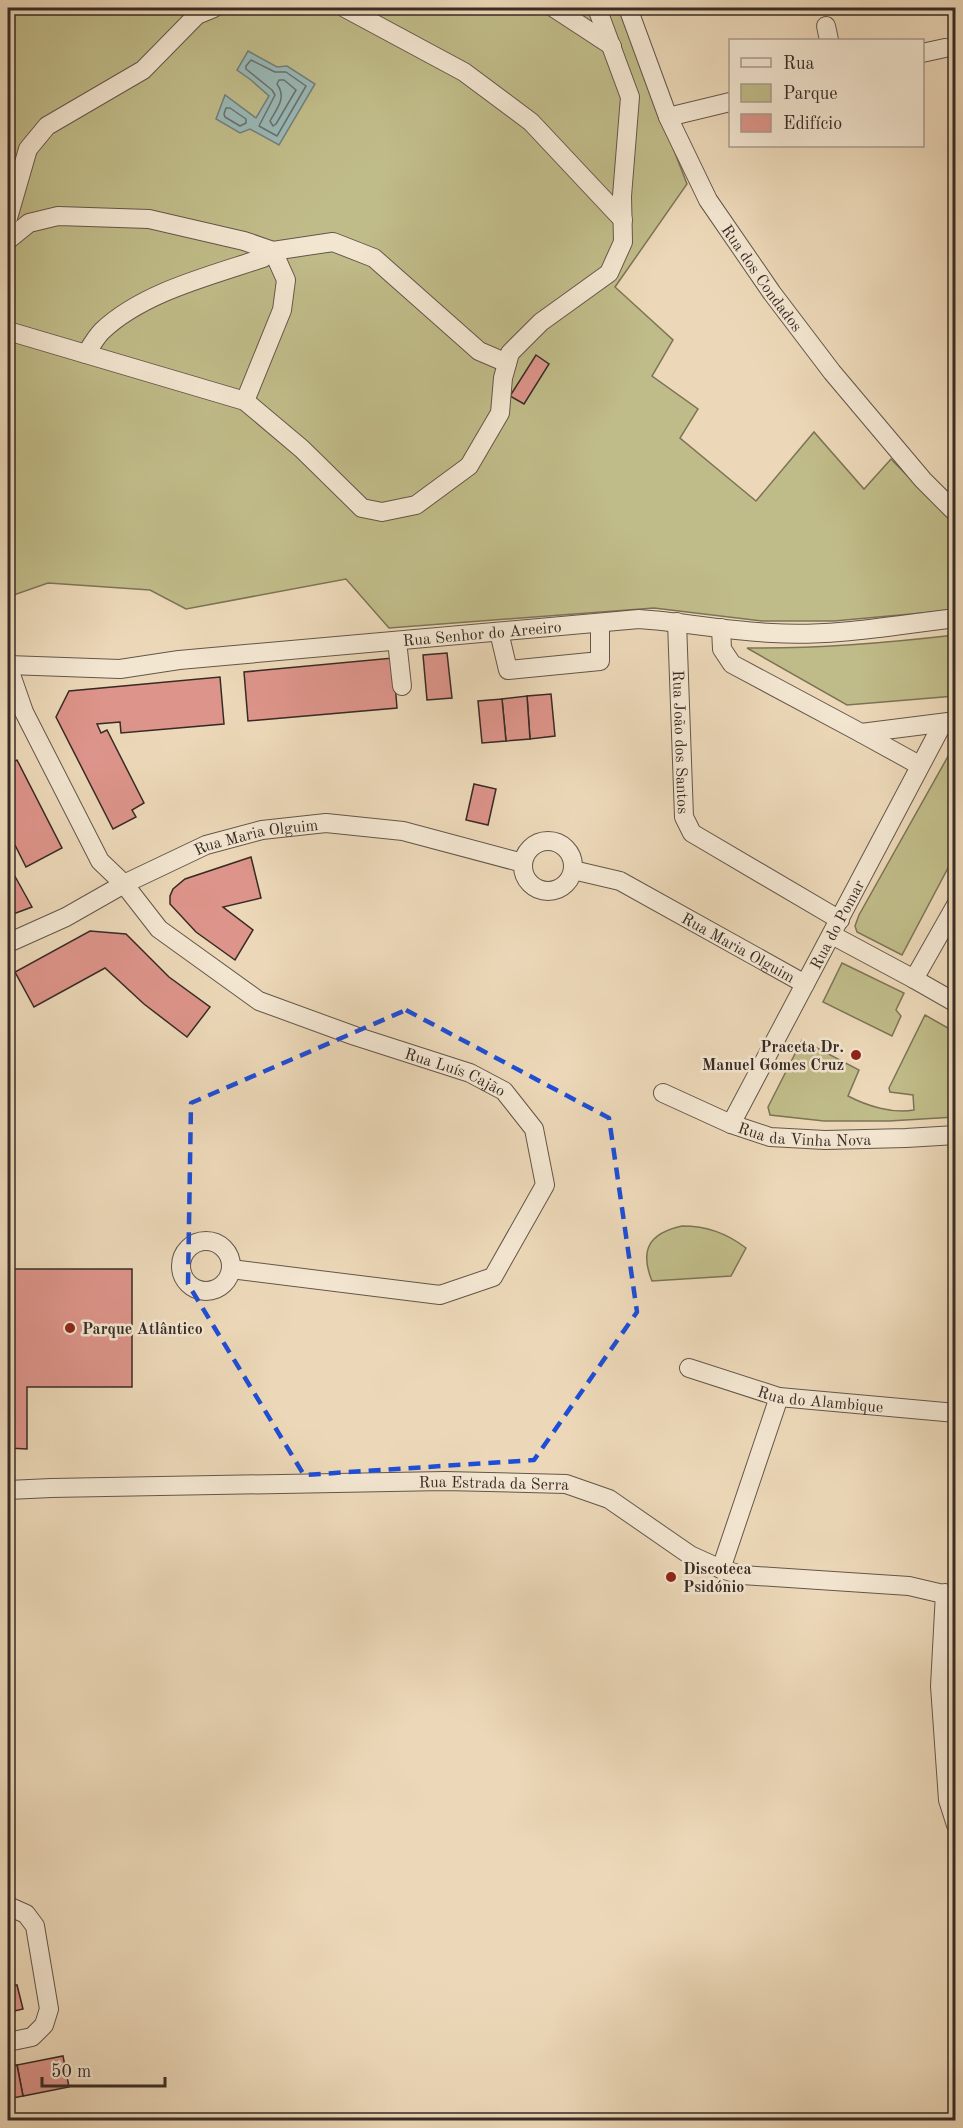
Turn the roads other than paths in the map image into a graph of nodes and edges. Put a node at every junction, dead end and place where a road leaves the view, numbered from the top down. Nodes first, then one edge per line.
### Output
1 (214, 8) edge
2 (345, 8) edge
3 (554, 8) edge
4 (597, 8) edge
5 (628, 8) edge
6 (612, 46) junction
7 (945, 48) dead end
8 (924, 53) edge
9 (729, 102) edge
10 (668, 117) junction
11 (8, 218) edge
12 (622, 220) junction
13 (8, 240) edge
14 (273, 252) junction
15 (8, 331) edge
16 (86, 354) junction
17 (507, 363) junction
18 (245, 401) junction
19 (956, 513) edge
20 (956, 618) edge
21 (677, 622) junction
22 (600, 623) junction
23 (721, 628) junction
24 (499, 632) junction
25 (397, 641) junction
26 (8, 666) edge
27 (402, 686) dead end
28 (949, 722) edge
29 (861, 733) junction
30 (920, 765) junction
31 (523, 863) junction
32 (573, 870) junction
33 (124, 884) junction
34 (956, 905) edge
35 (836, 927) junction
36 (8, 943) edge
37 (914, 980) junction
38 (805, 984) junction
39 (956, 1003) edge
40 (663, 1093) dead end
41 (731, 1124) junction
42 (956, 1135) edge
43 (231, 1269) dead end
44 (689, 1368) dead end
45 (779, 1397) junction
46 (956, 1413) edge
47 (8, 1491) edge
48 (721, 1569) junction
49 (950, 1595) edge
50 (956, 1825) edge
51 (8, 1906) edge
52 (8, 2042) edge

1 - 11 street
2 - 12 street
3 - 6 street
4 - 6 street
5 - 10 street, Rua dos Condados
6 - 12 street
7 - 8 street
9 - 10 street
10 - 19 street, Rua dos Condados
12 - 17 street
13 - 14 street
14 - 16 street
14 - 17 street
14 - 18 street
15 - 16 street
16 - 18 street
17 - 18 street
20 - 23 street, Rua Senhor do Areeiro
21 - 22 street, Rua Senhor do Areeiro
21 - 23 street, Rua Senhor do Areeiro
21 - 35 street, Rua João dos Santos
22 - 24 street, Rua Senhor do Areeiro
22 - 24 street
23 - 29 street
24 - 25 street, Rua Senhor do Areeiro
25 - 26 street, Rua Senhor do Areeiro
25 - 27 street
26 - 33 street, Rua Luís Cajão
28 - 29 street
28 - 30 street, Rua do Pomar
29 - 30 street
30 - 35 street, Rua do Pomar
31 - 32 street
31 - 32 street
31 - 33 street, Rua Maria Olguim
32 - 38 street, Rua Maria Olguim
33 - 36 street, Rua Maria Olguim
33 - 43 street, Rua Luís Cajão
34 - 37 street
35 - 37 street, Rua João dos Santos
35 - 38 street, Rua do Pomar
37 - 39 street, Rua João dos Santos
38 - 41 street, Rua do Pomar
40 - 41 street, Rua da Vinha Nova
41 - 42 street, Rua da Vinha Nova
44 - 45 street, Rua do Alambique
45 - 46 street, Rua do Alambique
45 - 48 street
47 - 48 street, Rua Estrada da Serra
48 - 49 street, Rua Estrada da Serra
49 - 50 street
51 - 52 street

